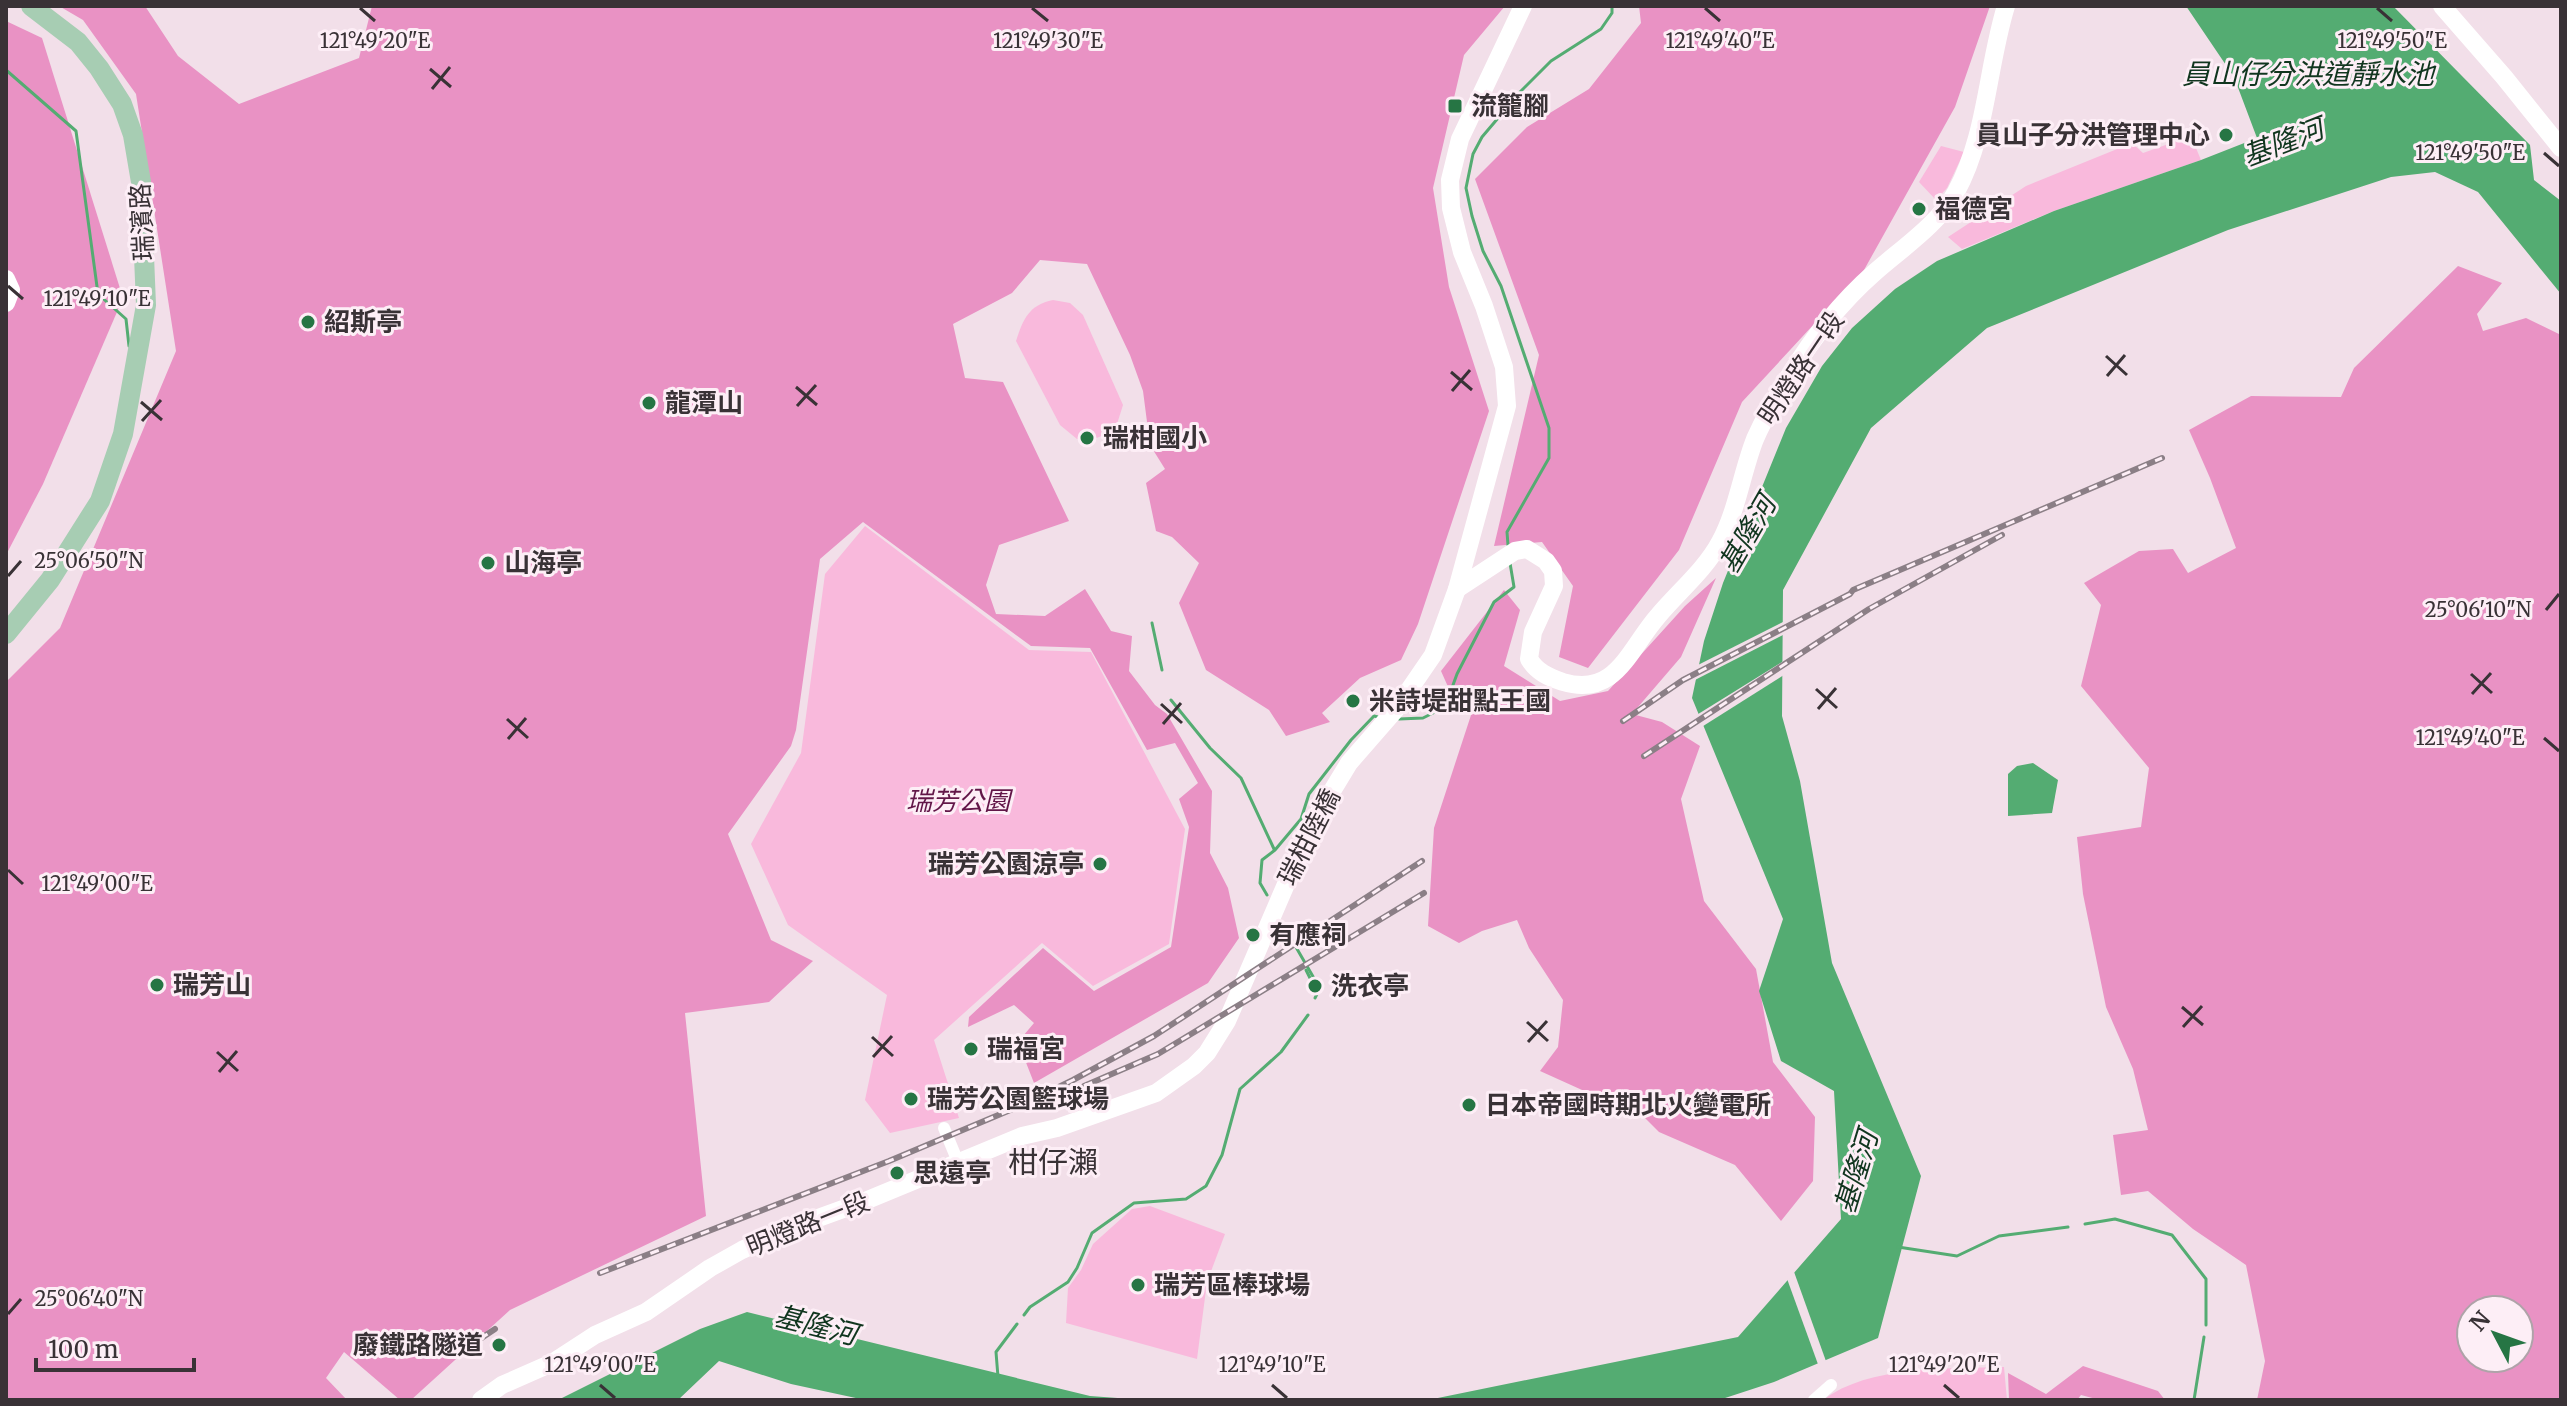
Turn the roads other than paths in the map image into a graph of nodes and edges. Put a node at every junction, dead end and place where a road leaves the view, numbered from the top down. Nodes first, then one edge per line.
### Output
1 (31, 6) edge
2 (1523, 6) edge
3 (2006, 6) edge
4 (2442, 6) edge
5 (2561, 148) edge
6 (6, 279) edge
7 (6, 303) edge
8 (1457, 589) junction
9 (6, 634) edge
10 (1259, 931) dead end
11 (1273, 935) dead end
12 (1156, 1093) joint
13 (944, 1128) dead end
14 (1022, 1136) junction
15 (958, 1162) junction
16 (1831, 1385) dead end
17 (481, 1400) edge
18 (1814, 1400) edge

1 - 9 main road, 瑞濱路
2 - 8 main road
3 - 8 main road, 明燈路一段
4 - 5 main road
6 - 7 main road
8 - 12 main road, 瑞柑陸橋
10 - 11 street
12 - 14 main road, 明燈路一段
13 - 15 street
14 - 14 street
14 - 15 main road, 明燈路一段
15 - 17 main road, 明燈路一段
16 - 18 street

